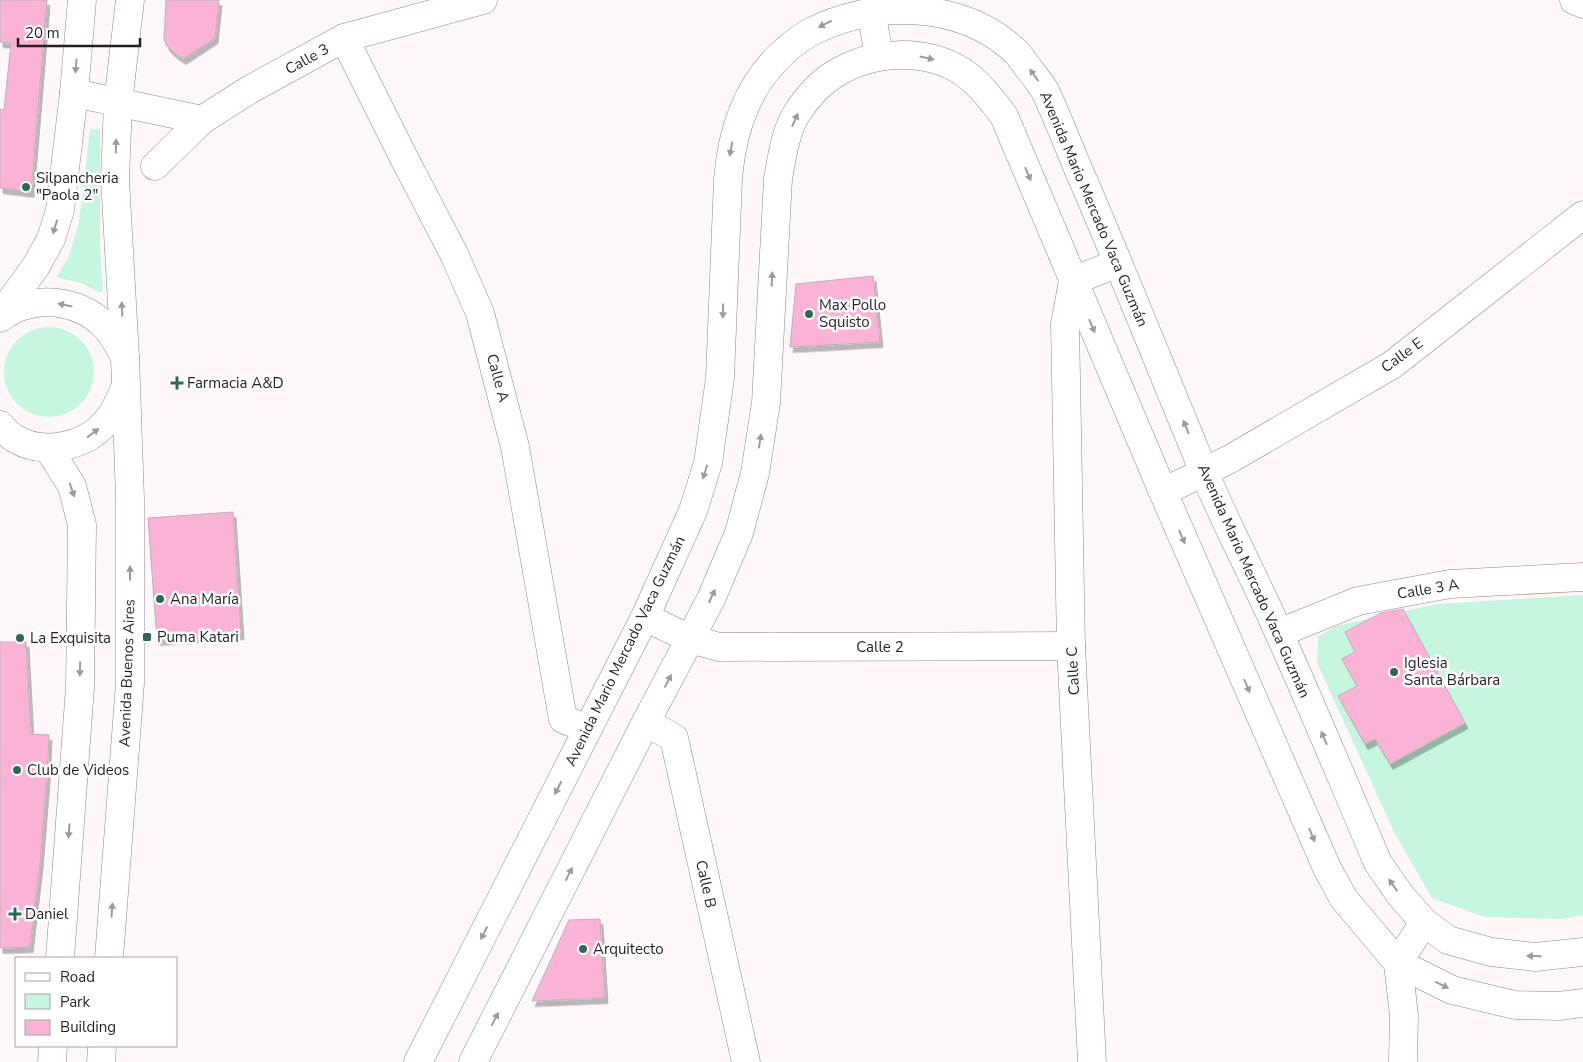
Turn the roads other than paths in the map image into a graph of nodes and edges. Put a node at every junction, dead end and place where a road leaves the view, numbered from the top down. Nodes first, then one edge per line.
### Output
1 (82, 0) edge
2 (130, 0) edge
3 (483, 0) edge
4 (1574, 0) edge
5 (1583, 4) edge
6 (871, 5) edge
7 (344, 38) junction
8 (879, 56) junction
9 (74, 93) junction
10 (118, 103) junction
11 (202, 120) junction
12 (155, 166) dead end
13 (1583, 214) edge
14 (1118, 263) junction
15 (1073, 281) junction
16 (0, 317) edge
17 (125, 357) junction
18 (125, 388) junction
19 (4, 433) edge
20 (48, 448) junction
21 (1204, 472) junction
22 (1163, 492) junction
23 (1583, 577) edge
24 (646, 617) junction
25 (1279, 633) junction
26 (690, 639) junction
27 (1071, 646) junction
28 (646, 722) junction
29 (588, 729) junction
30 (1424, 922) junction
31 (1583, 952) edge
32 (60, 957) edge
33 (108, 957) edge
34 (1398, 963) junction
35 (1583, 1003) edge
36 (53, 1047) edge
37 (102, 1047) edge
38 (52, 1062) edge
39 (101, 1062) edge
40 (418, 1062) edge
41 (473, 1062) edge
42 (746, 1062) edge
43 (1092, 1062) edge
44 (1402, 1062) edge

1 -> 9 main road
2 - 10 main road
3 - 7 main road, Calle 3
4 - 5 main road
6 - 8 main road
14 -> 6 main road, Avenida Mario Mercado Vaca Guzmán
6 -> 24 main road, Avenida Mario Mercado Vaca Guzmán
7 - 11 main road, Calle 3
7 - 29 main road, Calle A
8 -> 15 main road
26 -> 8 main road
9 - 10 main road
9 -> 16 main road
10 - 11 main road
17 -> 10 main road
11 - 12 main road, Calle 3
13 - 21 main road, Calle E
14 - 15 main road
21 -> 14 main road, Avenida Mario Mercado Vaca Guzmán
15 -> 22 main road
15 - 27 main road, Calle C
17 -> 16 main road
17 - 18 main road, Avenida Buenos Aires
20 -> 18 main road
33 -> 18 main road, Avenida Buenos Aires
19 - 20 main road
20 -> 32 main road
21 - 22 main road, Calle E
21 - 25 main road, Avenida Mario Mercado Vaca Guzmán
22 -> 34 main road
23 - 25 main road, Calle 3 A
24 - 26 main road, Calle 2
24 - 29 main road, Avenida Mario Mercado Vaca Guzmán
30 -> 25 main road, Avenida Mario Mercado Vaca Guzmán
26 - 27 main road, Calle 2
28 -> 26 main road
27 - 43 main road, Calle C
41 -> 28 main road
28 - 42 main road, Calle B
29 -> 40 main road, Avenida Mario Mercado Vaca Guzmán
31 -> 30 main road, Avenida Mario Mercado Vaca Guzmán
30 - 34 main road
34 -> 35 main road
34 - 44 main road
36 - 38 main road
37 - 39 main road

